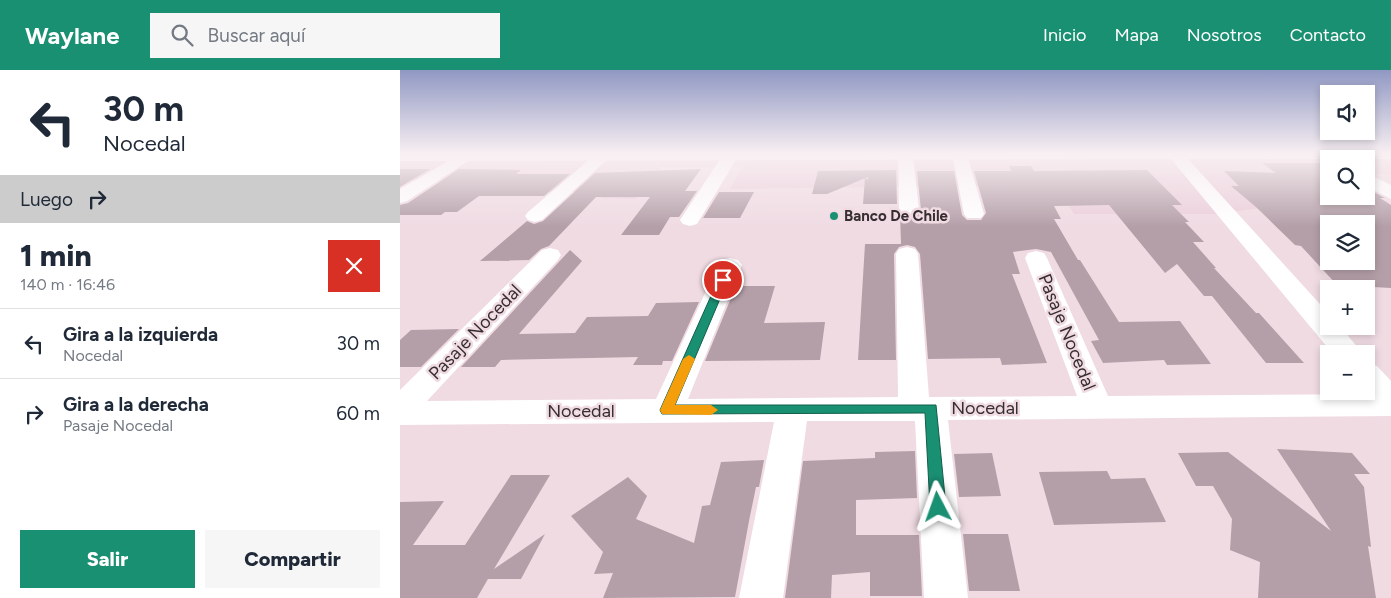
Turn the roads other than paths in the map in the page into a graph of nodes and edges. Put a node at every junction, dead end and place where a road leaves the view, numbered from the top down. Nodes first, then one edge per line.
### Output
1 (432, 178) edge
2 (578, 178) edge
3 (717, 178) edge
4 (907, 178) edge
5 (966, 178) edge
6 (1195, 178) edge
7 (1375, 183) edge
8 (1391, 192) edge
9 (400, 197) edge
10 (909, 210) dead end
11 (974, 214) dead end
12 (535, 216) dead end
13 (690, 220) dead end
14 (907, 254) dead end
15 (550, 255) dead end
16 (1036, 258) dead end
17 (730, 265) dead end
18 (1341, 345) edge
19 (1375, 384) edge
20 (1391, 403) edge
21 (1097, 407) junction
22 (923, 408) junction
23 (793, 409) junction
24 (667, 410) junction
25 (400, 411) edge
26 (761, 598) edge
27 (946, 598) edge

1 - 9 street
2 - 12 street
3 - 13 street
4 - 10 street
5 - 11 street
6 - 18 street
7 - 8 street
14 - 22 street
15 - 25 street, Pasaje Nocedal
16 - 21 street, Pasaje Nocedal
17 - 24 street
19 - 20 street
20 - 21 street, Nocedal
21 - 22 street, Nocedal
22 - 23 street, Nocedal
22 - 27 street
23 - 24 street, Nocedal
23 - 26 street
24 - 25 street, Nocedal

